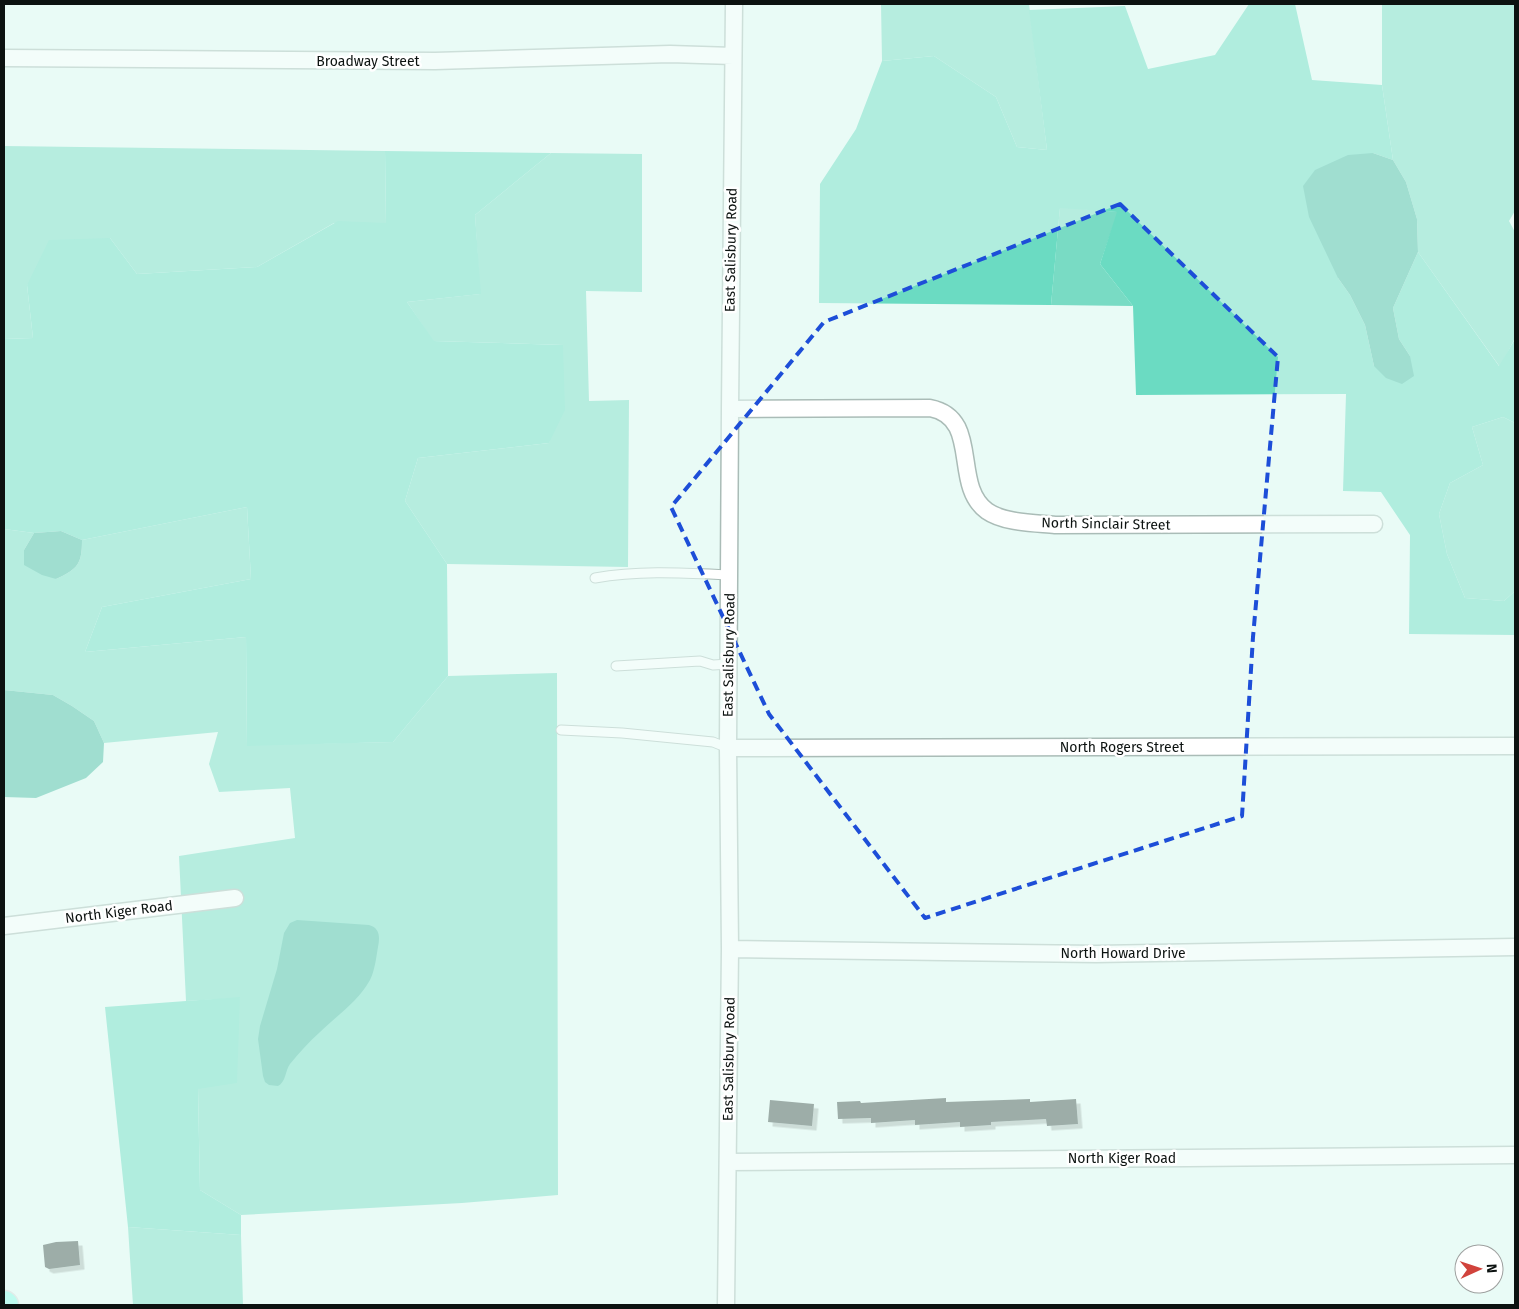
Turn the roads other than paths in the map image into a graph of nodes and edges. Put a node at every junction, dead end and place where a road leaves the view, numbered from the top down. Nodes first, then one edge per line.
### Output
1 (734, 4) edge
2 (733, 56) junction
3 (4, 58) edge
4 (730, 410) junction
5 (1374, 524) dead end
6 (730, 575) junction
7 (595, 578) dead end
8 (729, 664) junction
9 (616, 666) dead end
10 (561, 730) dead end
11 (1515, 746) edge
12 (728, 748) junction
13 (235, 898) dead end
14 (4, 926) edge
15 (1515, 947) edge
16 (730, 949) junction
17 (1515, 1155) edge
18 (728, 1162) junction
19 (726, 1305) edge

1 - 2 street, East Salisbury Road
2 - 3 street, Broadway Street
2 - 4 street, East Salisbury Road
4 - 5 street, North Sinclair Street
4 - 6 street, East Salisbury Road
6 - 7 lane
6 - 8 street, East Salisbury Road
8 - 9 lane
8 - 12 street, East Salisbury Road
10 - 12 lane
11 - 12 street, North Rogers Street
12 - 16 street, East Salisbury Road
13 - 14 street, North Kiger Road
15 - 16 street, North Howard Drive
16 - 18 street, East Salisbury Road
17 - 18 street, North Kiger Road
18 - 19 street, East Salisbury Road

